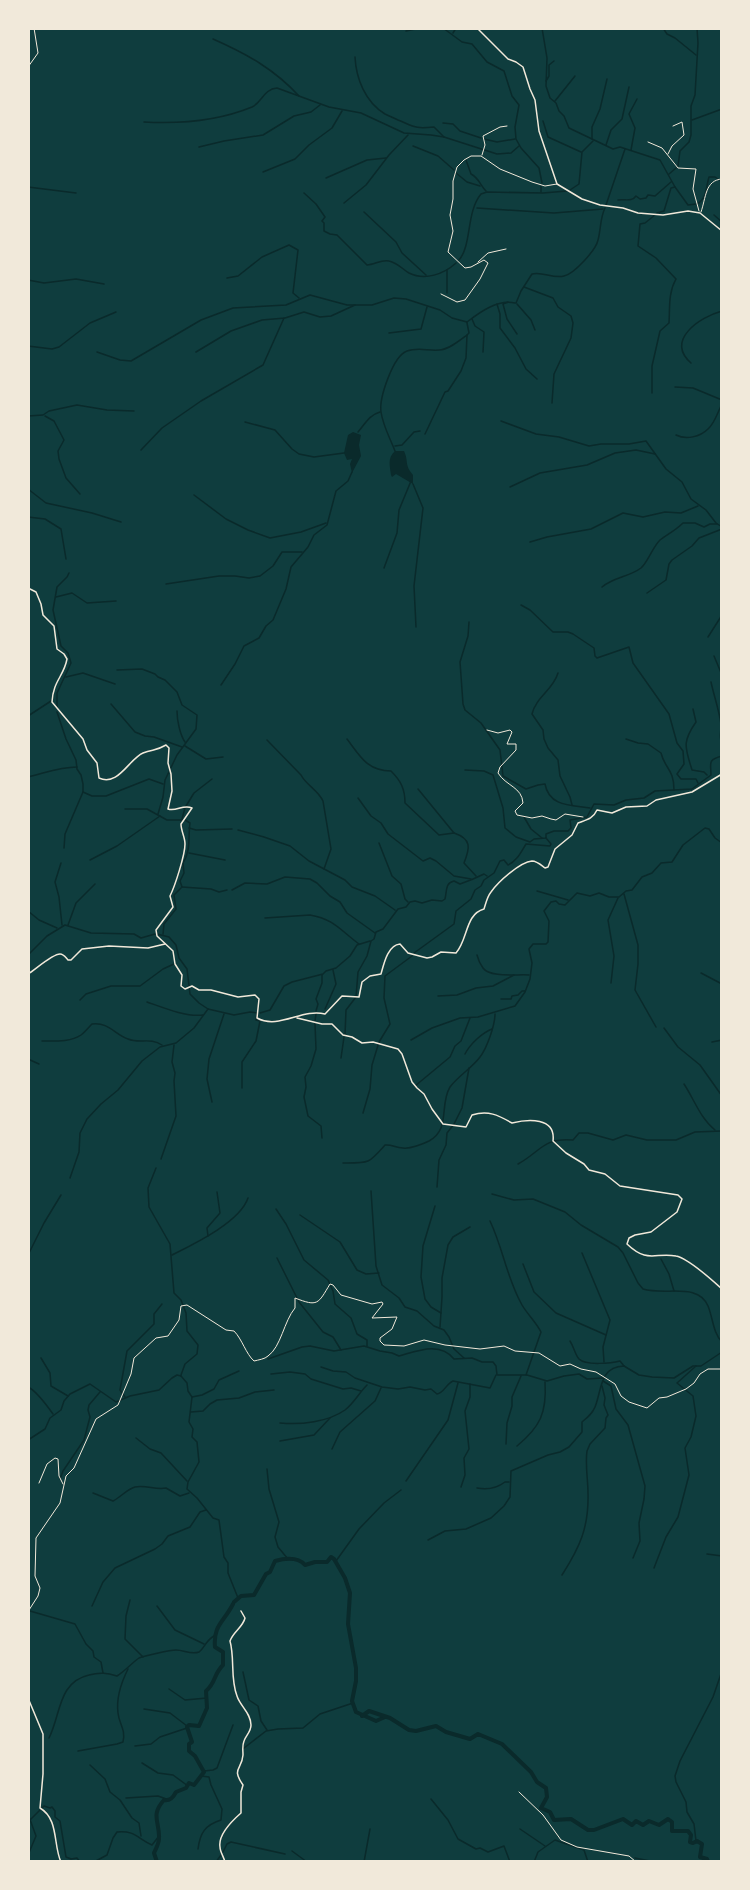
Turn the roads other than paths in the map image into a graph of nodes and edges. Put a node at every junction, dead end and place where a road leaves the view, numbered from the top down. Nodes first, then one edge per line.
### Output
1 (34, 28) edge
2 (477, 28) edge
3 (28, 67) edge
4 (507, 126) dead end
5 (673, 126) dead end
6 (648, 142) dead end
7 (482, 156) junction
8 (668, 156) junction
9 (722, 179) edge
10 (557, 184) junction
11 (700, 213) junction
12 (722, 231) edge
13 (507, 249) dead end
14 (477, 264) junction
15 (441, 294) dead end
16 (28, 588) edge
17 (722, 774) edge
18 (166, 944) junction
19 (28, 974) edge
20 (296, 1017) junction
21 (722, 1289) edge
22 (722, 1369) edge
23 (39, 1483) dead end
24 (64, 1485) junction
25 (241, 1611) dead end
26 (28, 1616) edge
27 (28, 1698) edge
28 (519, 1792) dead end
29 (61, 1862) edge
30 (225, 1862) edge
31 (636, 1862) edge

1 - 3 street
2 - 10 street
4 - 7 street
5 - 8 street
6 - 8 street
7 - 10 street
7 - 14 street
8 - 11 street
9 - 11 street
10 - 11 street
11 - 12 street
13 - 14 street
14 - 15 street
16 - 18 street
17 - 20 street
18 - 19 street
18 - 20 street
20 - 21 street
22 - 24 street
23 - 24 street
24 - 26 street
25 - 30 street
27 - 29 street
28 - 31 street

